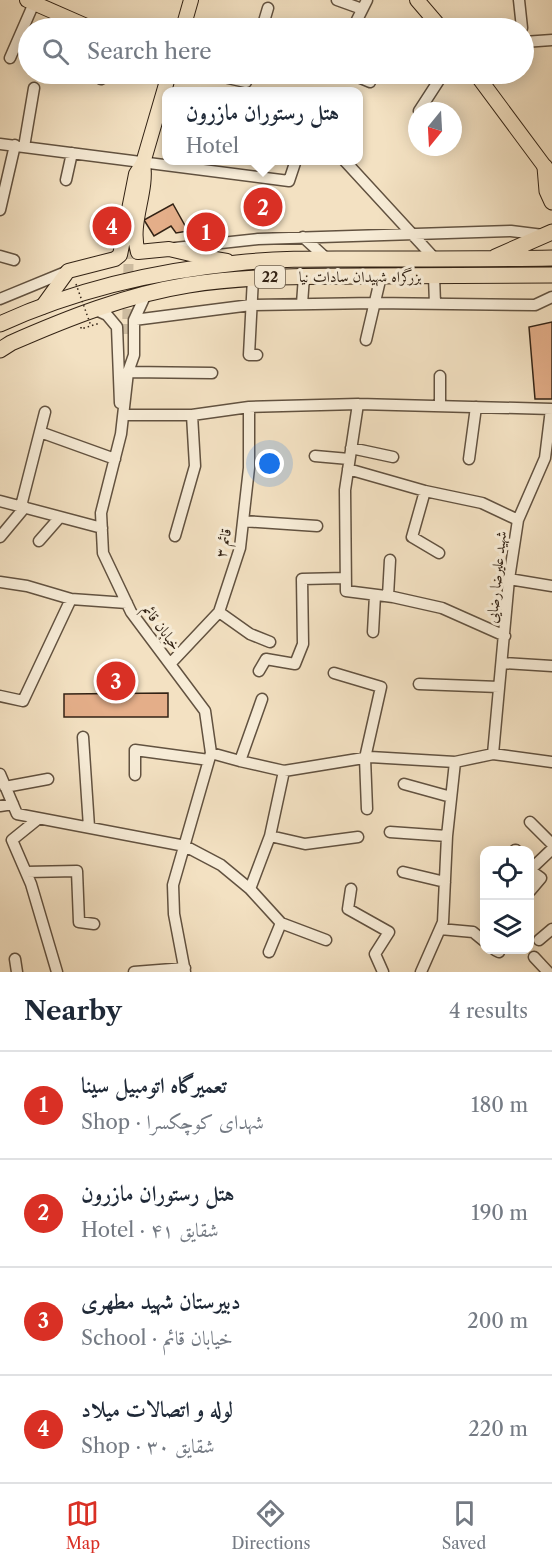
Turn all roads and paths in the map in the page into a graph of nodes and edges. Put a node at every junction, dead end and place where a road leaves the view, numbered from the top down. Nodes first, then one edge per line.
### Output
1 (191, 0) edge
2 (337, 0) edge
3 (417, 0) edge
4 (519, 0) edge
5 (31, 1) edge
6 (365, 5) edge
7 (268, 8) dead end
8 (25, 18) edge
9 (69, 18) edge
10 (186, 18) edge
11 (265, 18) edge
12 (432, 18) edge
13 (521, 18) edge
14 (18, 36) edge
15 (552, 40) edge
16 (534, 41) edge
17 (10, 58) dead end
18 (436, 84) edge
19 (486, 84) edge
20 (34, 88) dead end
21 (424, 102) edge
22 (162, 116) edge
23 (0, 144) edge
24 (20, 146) junction
25 (72, 153) junction
26 (545, 160) edge
27 (143, 163) junction
28 (162, 165) edge
29 (164, 165) edge
30 (294, 165) edge
31 (349, 165) edge
32 (66, 180) dead end
33 (552, 181) edge
34 (552, 202) edge
35 (0, 210) edge
36 (104, 223) dead end
37 (131, 225) junction
38 (548, 233) edge
39 (413, 235) junction
40 (303, 237) junction
41 (169, 249) junction
42 (0, 256) edge
43 (552, 258) edge
44 (327, 259) junction
45 (435, 259) junction
46 (492, 259) junction
47 (14, 260) dead end
48 (239, 262) junction
49 (69, 271) junction
50 (536, 275) junction
51 (552, 275) edge
52 (304, 276) junction
53 (381, 276) junction
54 (434, 276) junction
55 (253, 278) junction
56 (552, 282) edge
57 (76, 284) dead end
58 (146, 294) junction
59 (552, 297) edge
60 (0, 299) edge
61 (374, 303) junction
62 (302, 304) junction
63 (435, 304) junction
64 (251, 305) junction
65 (42, 307) junction
66 (97, 316) junction
67 (134, 320) junction
68 (0, 324) edge
69 (91, 326) junction
70 (81, 329) dead end
71 (127, 334) tunnel mouth
72 (366, 340) dead end
73 (0, 350) edge
74 (257, 355) dead end
75 (128, 372) junction
76 (212, 373) dead end
77 (440, 376) dead end
78 (358, 404) junction
79 (440, 406) junction
80 (249, 407) junction
81 (476, 407) junction
82 (552, 409) edge
83 (45, 412) dead end
84 (124, 415) junction
85 (192, 415) junction
86 (40, 432) junction
87 (315, 456) dead end
88 (393, 457) dead end
89 (115, 459) junction
90 (349, 459) junction
91 (469, 459) dead end
92 (425, 491) junction
93 (0, 501) edge
94 (23, 507) junction
95 (60, 517) junction
96 (518, 519) junction
97 (243, 521) junction
98 (317, 526) dead end
99 (102, 528) junction
100 (174, 536) dead end
101 (0, 537) edge
102 (39, 541) dead end
103 (438, 553) dead end
104 (390, 560) dead end
105 (345, 578) junction
106 (510, 579) junction
107 (0, 582) edge
108 (552, 586) edge
109 (375, 595) junction
110 (388, 596) junction
111 (71, 599) junction
112 (127, 603) junction
113 (219, 612) junction
114 (373, 632) dead end
115 (505, 636) junction
116 (270, 642) dead end
117 (502, 663) junction
118 (170, 664) junction
119 (552, 666) edge
120 (259, 671) dead end
121 (334, 673) dead end
122 (419, 684) dead end
123 (499, 687) junction
124 (0, 696) edge
125 (262, 699) dead end
126 (83, 737) dead end
127 (493, 754) junction
128 (210, 757) junction
129 (365, 758) junction
130 (240, 761) junction
131 (455, 762) junction
132 (552, 762) edge
133 (284, 771) junction
134 (0, 774) edge
135 (135, 775) dead end
136 (48, 779) dead end
137 (404, 784) dead end
138 (5, 787) junction
139 (451, 797) junction
140 (13, 804) junction
141 (0, 806) edge
142 (367, 809) dead end
143 (38, 819) junction
144 (530, 822) dead end
145 (89, 827) junction
146 (390, 832) dead end
147 (270, 836) junction
148 (447, 836) junction
149 (358, 837) dead end
150 (552, 844) edge
151 (185, 846) junction
152 (552, 849) edge
153 (534, 866) edge
154 (26, 872) junction
155 (403, 872) dead end
156 (534, 873) edge
157 (445, 882) junction
158 (534, 886) edge
159 (250, 889) junction
160 (351, 889) dead end
161 (281, 922) junction
162 (94, 924) dead end
163 (440, 929) junction
164 (552, 929) edge
165 (480, 938) edge
166 (326, 940) dead end
167 (539, 940) dead end
168 (269, 952) dead end
169 (534, 957) dead end
170 (15, 959) dead end
171 (185, 970) edge
172 (16, 972) edge
173 (57, 972) edge
174 (134, 972) edge
175 (383, 972) edge
176 (421, 972) edge
177 (549, 972) edge

1 - 10 main road
2 - 6 street
3 - 12 main road
4 - 13 street
5 - 8 street
5 - 9 main road
7 - 11 street
14 - 17 street
15 - 16 street
18 - 21 street
19 - 26 main road
20 - 24 street
22 - 27 main road
23 - 24 street
24 - 25 street
24 - 35 street
25 - 27 street
25 - 32 street
26 - 33 main road
26 - 34 highway
27 - 28 street
27 - 37 main road
29 - 30 street
31 - 39 street
36 - 37 street
37 - 41 main road
37 - 49 main road
38 - 39 street
38 - 46 highway
39 - 40 street
39 - 45 street
40 - 41 street
40 - 44 street
41 - 48 main road
42 - 47 street
43 - 46 highway, بزرگراه شهیدان سادات نیا / 22
44 - 45 highway, بزرگراه شهیدان سادات نیا / 22
44 - 48 highway, بزرگراه شهیدان سادات نیا / 22
45 - 46 highway, بزرگراه شهیدان سادات نیا / 22
48 - 65 highway, بزرگراه شهیدان سادات نیا / 22
49 - 60 street
49 - 65 main road
50 - 51 highway, بزرگراه شهیدان سادات نیا / 22
50 - 54 highway, بزرگراه شهیدان سادات نیا / 22
50 - 56 highway
52 - 53 highway, بزرگراه شهیدان سادات نیا / 22
52 - 55 highway, بزرگراه شهیدان سادات نیا / 22
52 - 62 street
53 - 54 highway, بزرگراه شهیدان سادات نیا / 22
53 - 61 street
54 - 63 street
55 - 58 highway, بزرگراه شهیدان سادات نیا / 22
55 - 64 street
57 - 69 path, bridge
58 - 66 highway, بزرگراه شهیدان سادات نیا / 22
58 - 67 street, خیابان قائم
59 - 63 street
61 - 62 street
61 - 63 street
61 - 72 street
62 - 64 street
64 - 67 street
64 - 74 street
65 - 68 highway, بزرگراه شهیدان سادات نیا / 22
66 - 69 path
66 - 73 highway, بزرگراه شهیدان سادات نیا / 22
66 - 84 street
67 - 75 street, خیابان قائم
69 - 70 path
71 - 75 street
75 - 76 street
75 - 84 street, خیابان قائم
77 - 79 street
78 - 79 street
78 - 80 street
78 - 90 street
79 - 81 street
80 - 85 street
80 - 97 street, قائم ۳
81 - 82 street
81 - 91 street
82 - 96 street, شهید علیرضا رضایی
83 - 86 street
84 - 85 street
84 - 89 street, خیابان قائم
85 - 100 street
86 - 89 street
86 - 94 street
87 - 90 street
88 - 90 street
89 - 99 street, خیابان قائم
90 - 92 street
90 - 105 street
92 - 96 street
92 - 103 street
93 - 94 street
94 - 95 street
94 - 101 street
95 - 99 street
95 - 102 street
96 - 106 street, شهید علیرضا رضایی
97 - 98 street
97 - 113 street, قائم ۳
99 - 112 street, خیابان قائم
104 - 110 street
105 - 109 street
105 - 120 street
106 - 108 street
106 - 115 street, شهید علیرضا رضایی
107 - 111 street
109 - 110 street
109 - 114 street
110 - 115 street
111 - 112 street
111 - 124 street
112 - 118 street, خیابان قائم
113 - 116 street
113 - 118 street, قائم ۳
115 - 117 street, شهید علیرضا رضایی
117 - 119 street
117 - 123 street, شهید علیرضا رضایی
118 - 128 street, خیابان قائم
121 - 129 street
122 - 123 street
123 - 127 street, شهید علیرضا رضایی
125 - 130 street
126 - 145 street
127 - 131 street
127 - 132 street
128 - 130 street
128 - 135 street
128 - 151 street, خیابان قائم
129 - 131 street
129 - 133 street
129 - 142 street
130 - 133 street
131 - 139 street
133 - 147 street
134 - 138 street
136 - 138 street
137 - 139 street
138 - 140 street
139 - 148 street
140 - 141 street
140 - 143 street
143 - 145 street
143 - 154 street
144 - 150 street
145 - 151 street
146 - 148 street
147 - 149 street
147 - 159 street
148 - 157 street
151 - 159 street
151 - 171 street, خیابان قائم
152 - 153 street
154 - 162 street
154 - 173 street
155 - 157 street
156 - 158 street
157 - 163 street
159 - 161 street
160 - 175 street
161 - 166 street
161 - 168 street
163 - 165 street
163 - 176 street
164 - 167 street
169 - 177 street
170 - 172 street
171 - 174 street

